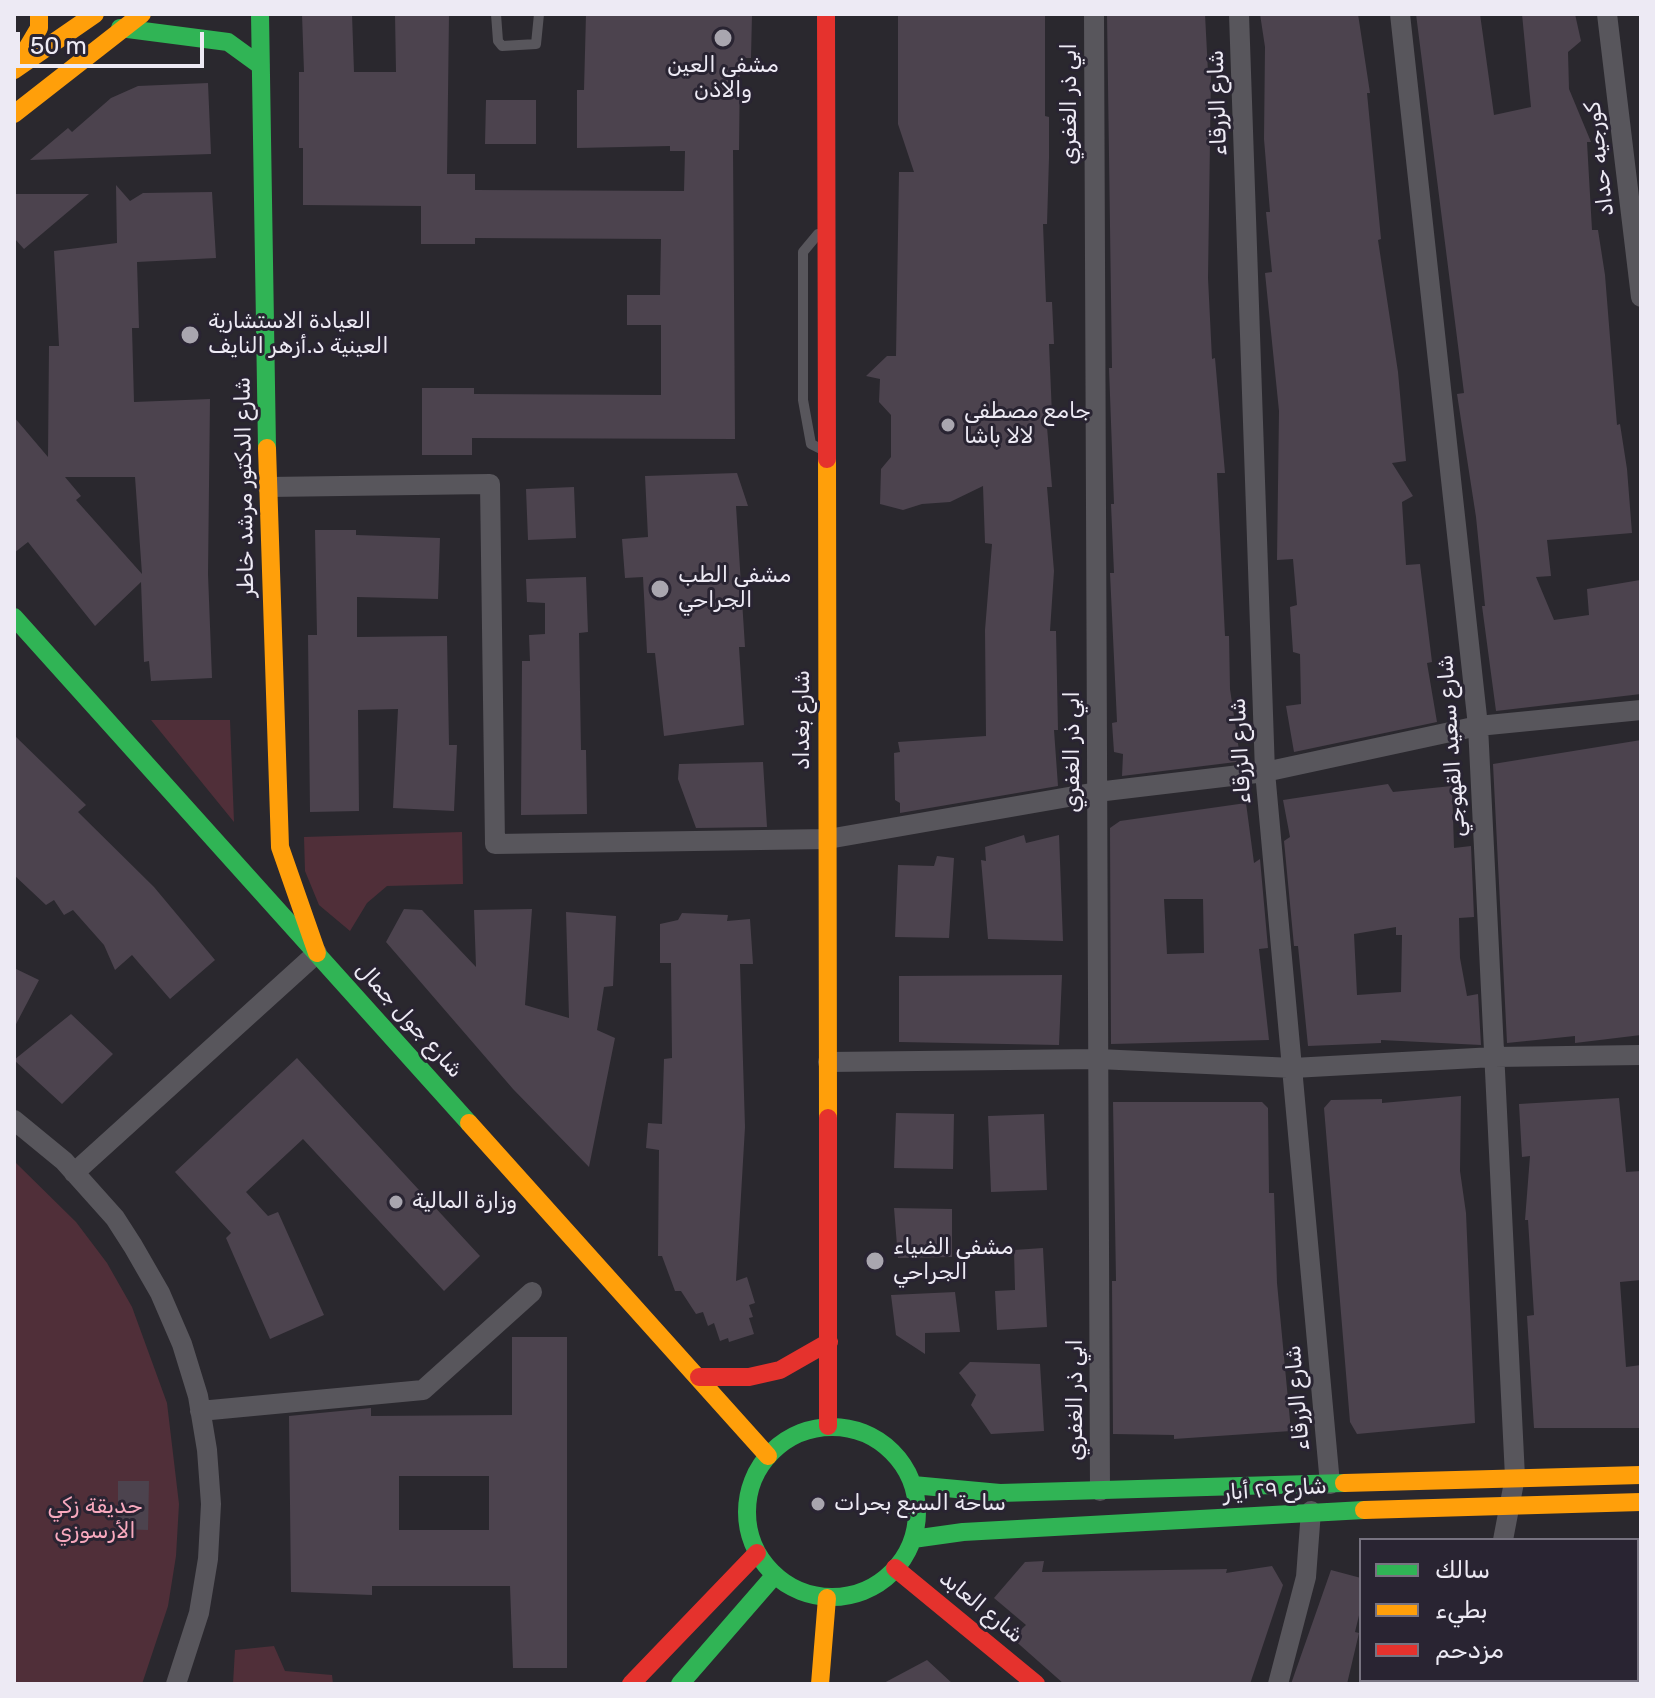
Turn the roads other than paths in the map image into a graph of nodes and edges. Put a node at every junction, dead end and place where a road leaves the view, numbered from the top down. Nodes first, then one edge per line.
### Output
1 (39, 14) edge
2 (95, 14) edge
3 (142, 14) edge
4 (260, 14) edge
5 (496, 14) edge
6 (539, 14) edge
7 (826, 14) edge
8 (1094, 14) edge
9 (1239, 14) edge
10 (1400, 14) edge
11 (1607, 14) edge
12 (120, 28) junction
13 (261, 66) junction
14 (14, 70) edge
15 (14, 114) edge
16 (1641, 297) edge
17 (268, 487) junction
18 (14, 617) edge
19 (1641, 710) edge
20 (1478, 726) junction
21 (1265, 772) junction
22 (1097, 792) junction
23 (828, 839) junction
24 (317, 953) junction
25 (1641, 1055) edge
26 (1494, 1057) junction
27 (1098, 1059) junction
28 (828, 1062) junction
29 (1293, 1068) junction
30 (14, 1120) edge
31 (74, 1173) junction
32 (532, 1292) dead end
33 (829, 1342) junction
34 (699, 1377) junction
35 (200, 1411) junction
36 (828, 1426) junction
37 (768, 1456) junction
38 (1641, 1475) edge
39 (1515, 1477) junction
40 (1330, 1484) junction
41 (913, 1485) junction
42 (1100, 1491) junction
43 (1641, 1502) edge
44 (1510, 1507) junction
45 (1311, 1511) junction
46 (1503, 1538) edge
47 (913, 1539) junction
48 (757, 1553) junction
49 (895, 1568) junction
50 (774, 1576) junction
51 (827, 1598) junction
52 (176, 1684) edge
53 (631, 1684) edge
54 (680, 1684) edge
55 (820, 1684) edge
56 (1036, 1684) edge
57 (1278, 1684) edge

1 - 14 main road
2 - 14 main road
3 - 12 main road
4 - 13 main road, شارع الدكتور مرشد خاطر
5 - 6 lane
7 - 23 main road, شارع بغداد
8 - 22 street, ابي ذر الغفري
9 - 21 street, شارع الزرقاء
10 - 20 street, شارع سعيد القهوجي
11 - 16 street, كورجيه حداد
12 - 13 main road
12 - 15 main road
13 - 17 main road, شارع الدكتور مرشد خاطر
17 - 23 street
17 - 24 main road, شارع الدكتور مرشد خاطر
18 - 24 main road, شارع جول جمال
19 - 20 street
20 - 21 street
20 - 26 street, شارع سعيد القهوجي
21 - 22 street
21 - 29 street, شارع الزرقاء
22 - 23 street
22 - 27 street, ابي ذر الغفري
23 - 28 main road, شارع بغداد
24 - 31 street
24 - 34 main road, شارع جول جمال
25 - 26 street
26 - 29 street
26 - 39 street, شارع سعيد القهوجي
27 - 28 street
27 - 29 street
27 - 42 street, ابي ذر الغفري
28 - 33 main road, شارع بغداد
29 - 40 street, شارع الزرقاء
30 - 31 street
31 - 35 street
32 - 35 street
33 - 34 main road
33 - 36 main road, شارع بغداد
34 - 37 main road, شارع جول جمال
35 - 52 street
36 - 37 main road
36 - 41 main road
37 - 48 main road
38 - 39 main road, شارع ٢٩ أيار
39 - 40 main road, شارع ٢٩ أيار
39 - 44 street, شارع سعيد القهوجي
40 - 42 main road, شارع ٢٩ أيار
41 - 42 main road, شارع ٢٩ أيار
41 - 47 main road
43 - 44 main road, شارع ٢٩ أيار
44 - 45 main road, شارع ٢٩ أيار
44 - 46 street, شارع سعيد القهوجي
45 - 47 main road, شارع ٢٩ أيار
45 - 57 street
47 - 49 main road
48 - 50 main road
48 - 53 main road
49 - 51 main road
49 - 56 main road, شارع العابد
50 - 51 main road
50 - 54 main road
51 - 55 main road

